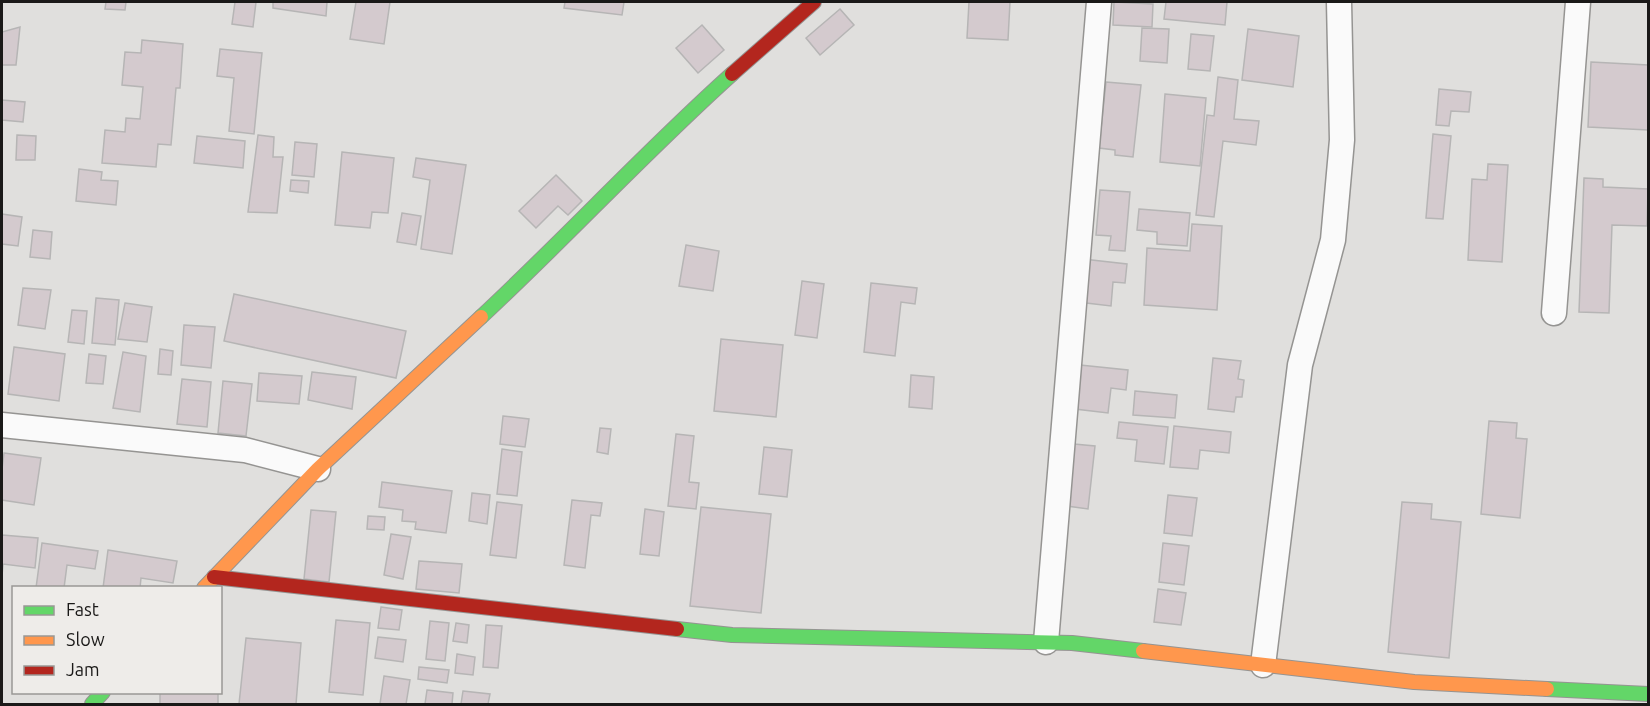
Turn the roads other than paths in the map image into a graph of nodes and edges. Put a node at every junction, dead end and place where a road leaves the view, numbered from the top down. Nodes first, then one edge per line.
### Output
1 (814, 2) edge
2 (1099, 2) edge
3 (1339, 2) edge
4 (1578, 2) edge
5 (1554, 313) dead end
6 (2, 425) edge
7 (318, 469) junction
8 (209, 582) edge
9 (1046, 642) junction
10 (1263, 665) junction
11 (1648, 694) edge

1 - 7 street
2 - 9 street
3 - 10 street
4 - 5 street
6 - 7 street
7 - 8 street
8 - 9 street
9 - 10 street
10 - 11 street

